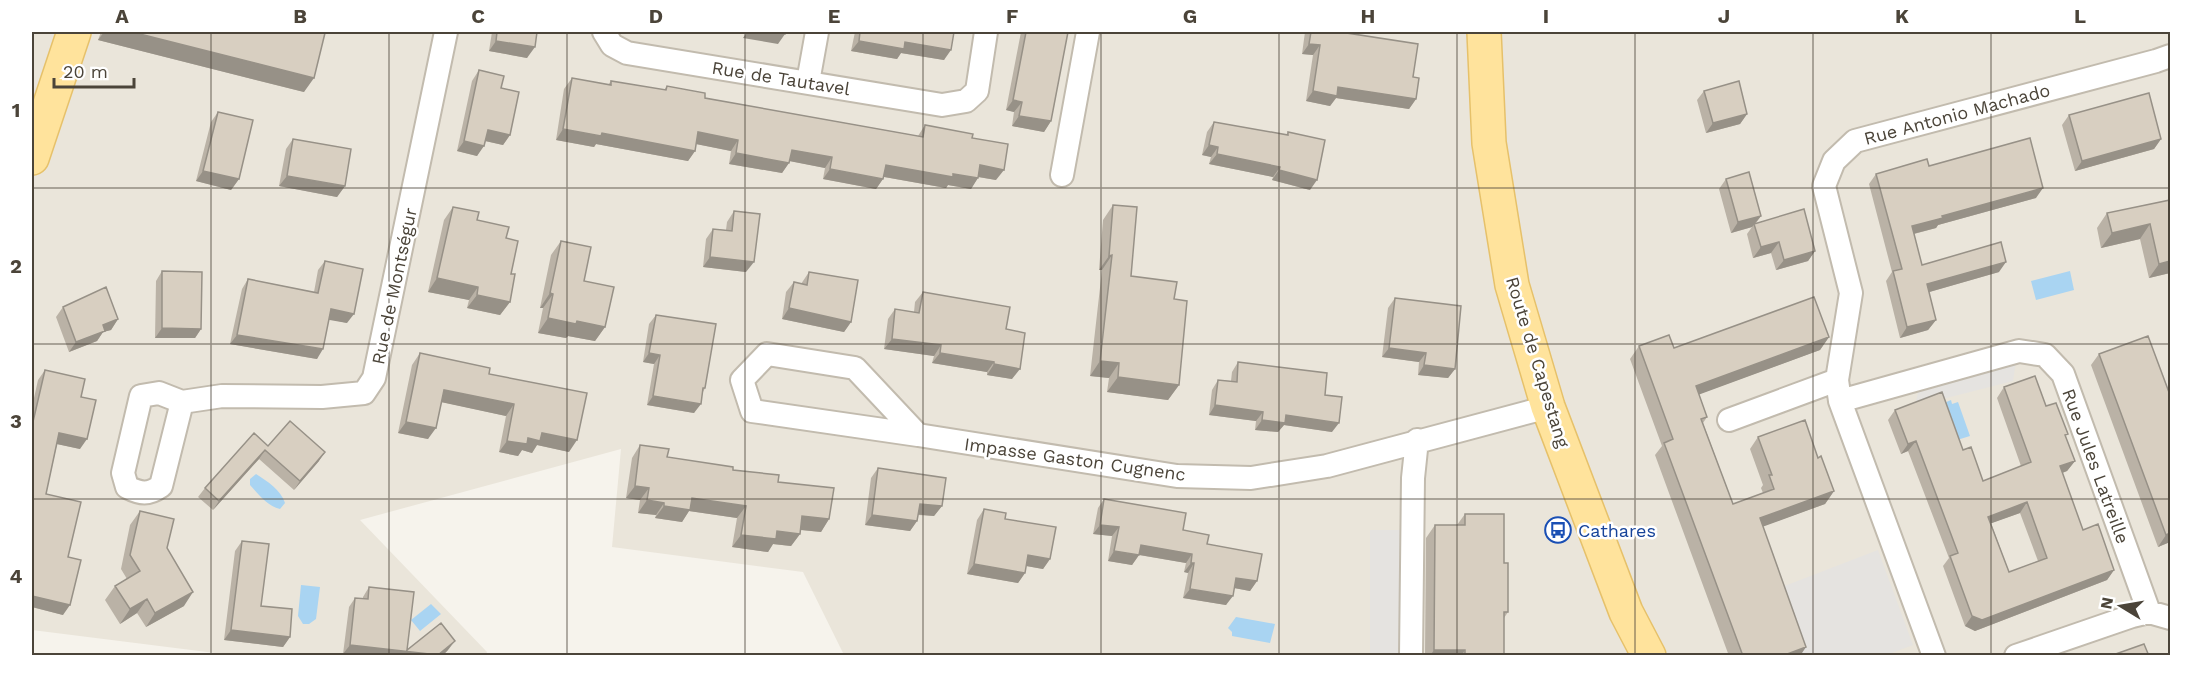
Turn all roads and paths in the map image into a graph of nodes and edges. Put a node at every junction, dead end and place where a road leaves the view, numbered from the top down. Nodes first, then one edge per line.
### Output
1 (74, 32) edge
2 (446, 32) edge
3 (604, 32) edge
4 (817, 32) edge
5 (986, 32) edge
6 (1088, 32) edge
7 (1484, 32) edge
8 (2170, 56) edge
9 (808, 82) junction
10 (33, 156) edge
11 (1062, 175) dead end
12 (1839, 391) junction
13 (182, 402) dead end
14 (1548, 407) junction
15 (1729, 420) dead end
16 (918, 435) junction
17 (1417, 440) junction
18 (1626, 612) junction
19 (2160, 615) edge
20 (1412, 656) edge
21 (1631, 656) edge
22 (1649, 656) edge
23 (1934, 656) edge
24 (2016, 656) edge

1 - 10 main road
2 - 13 street, Rue de Montségur
3 - 9 street, Rue de Tautavel
4 - 9 street
5 - 9 street, Rue de Tautavel
6 - 11 street
7 - 14 main road, Route de Capestang
8 - 12 street, Rue Antonio Machado
12 - 15 street, Rue Jules Latreille
12 - 19 street, Rue Jules Latreille
12 - 23 street, Rue Antonio Machado
14 - 17 street, Impasse Gaston Cugnenc
14 - 18 main road, Route de Capestang
16 - 16 street, Impasse Gaston Cugnenc
16 - 17 street, Impasse Gaston Cugnenc
17 - 20 street
18 - 21 main road, Route de Capestang
18 - 22 main road, Route de Capestang
19 - 24 street

